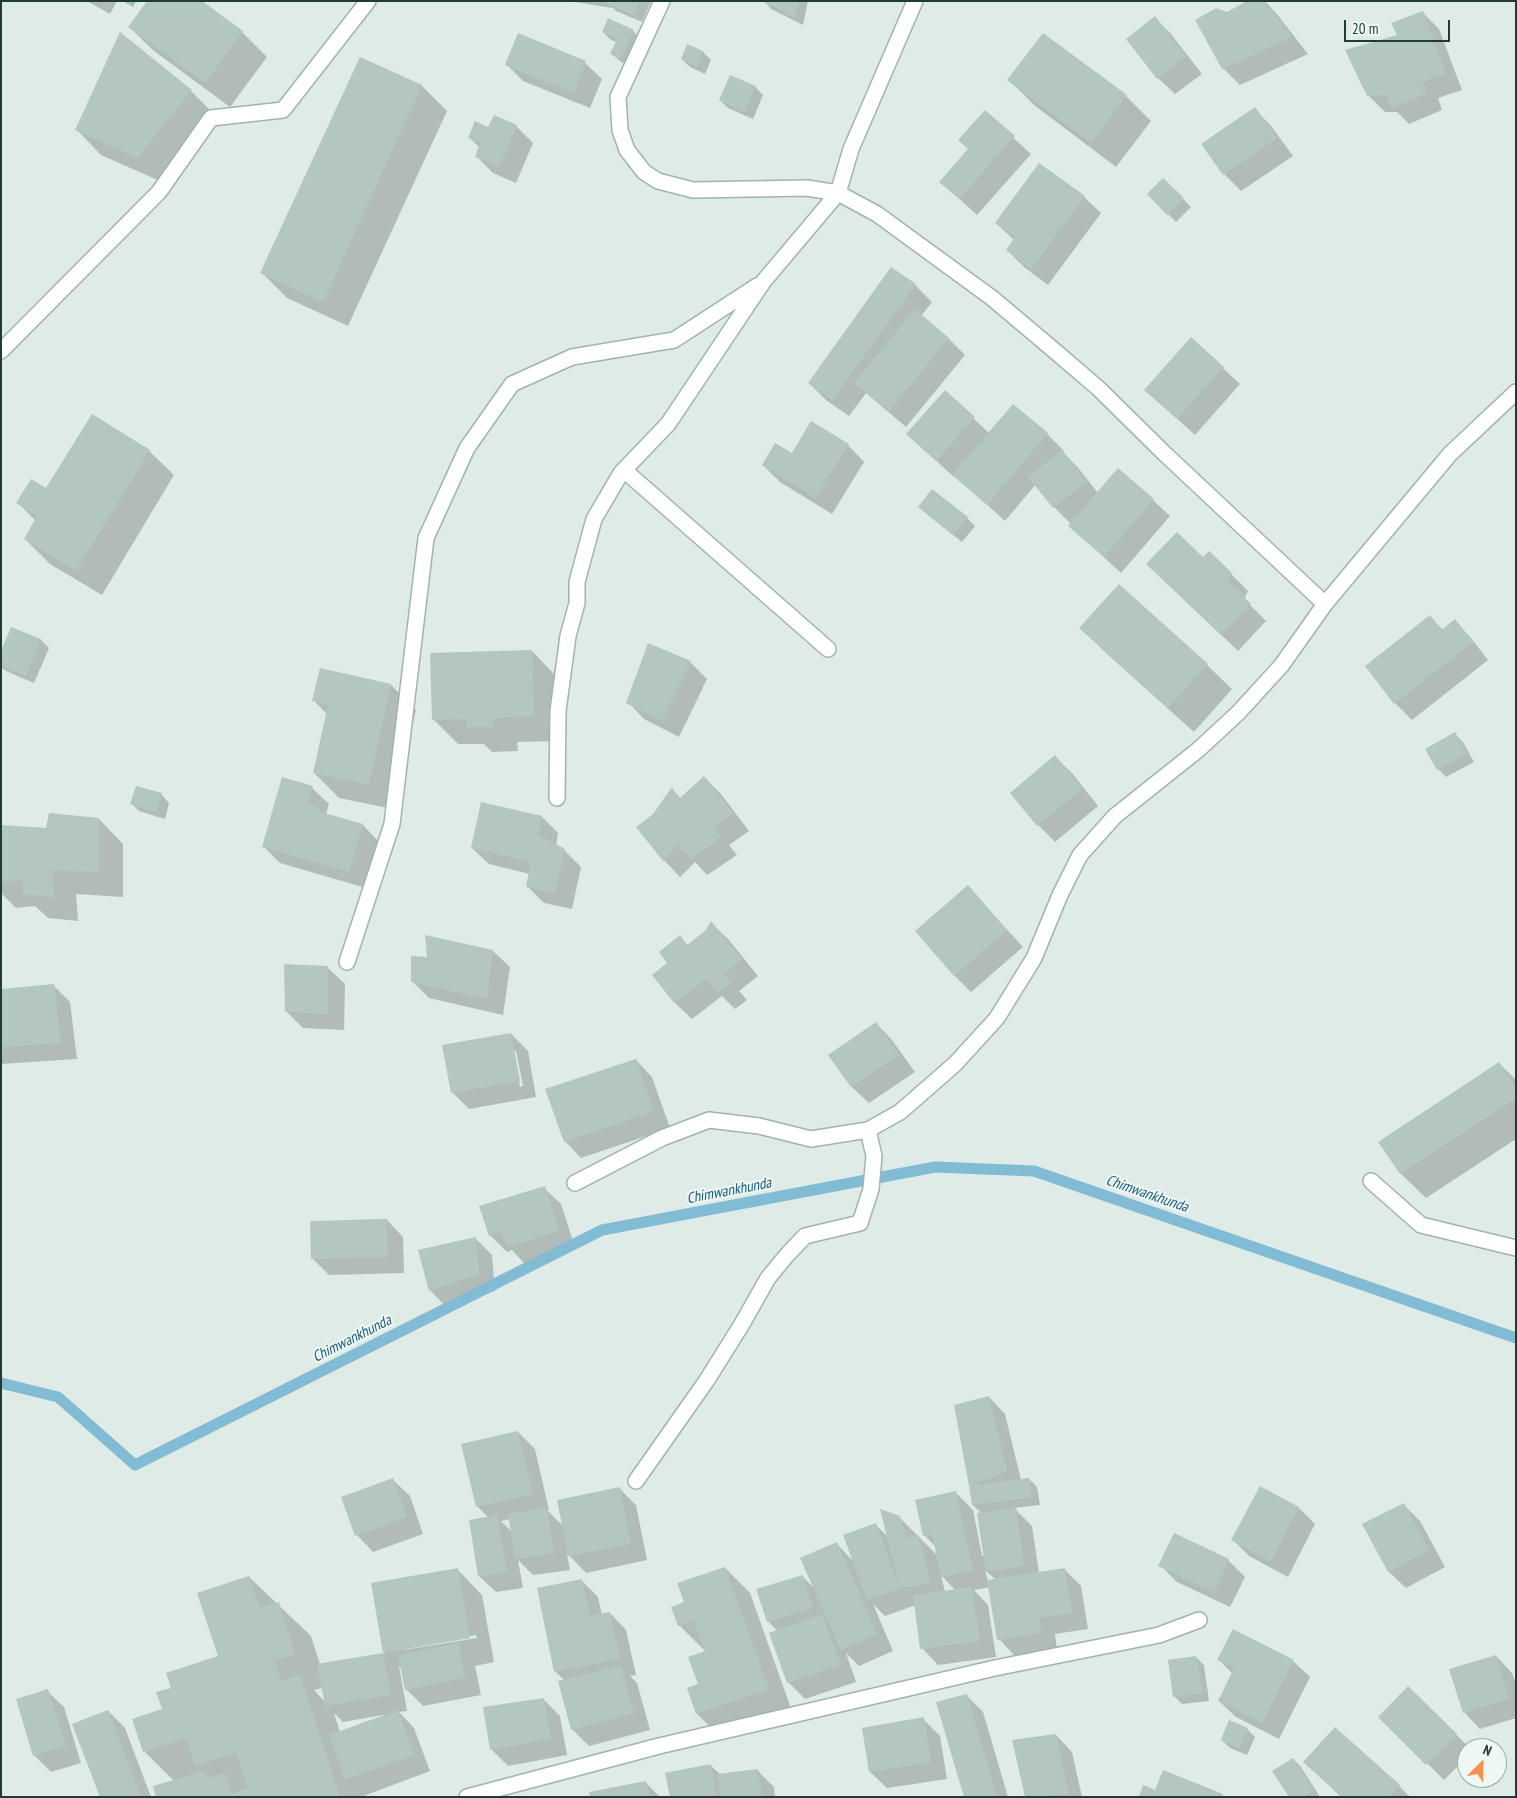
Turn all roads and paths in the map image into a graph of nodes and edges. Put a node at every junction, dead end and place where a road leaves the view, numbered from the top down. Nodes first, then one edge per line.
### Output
1 (368, 1) edge
2 (662, 1) edge
3 (915, 1) edge
4 (838, 192) junction
5 (762, 282) junction
6 (1, 351) edge
7 (1515, 393) edge
8 (624, 470) junction
9 (1325, 604) junction
10 (828, 650) dead end
11 (557, 798) dead end
12 (347, 962) dead end
13 (868, 1130) junction
14 (1371, 1181) dead end
15 (575, 1183) dead end
16 (1516, 1248) edge
17 (636, 1481) dead end
18 (1199, 1620) dead end
19 (466, 1797) edge

1 - 6 street
2 - 4 street
3 - 4 street
4 - 5 street
4 - 9 street
5 - 8 street
5 - 12 street
7 - 9 street
8 - 10 street
8 - 11 street
9 - 13 street
13 - 15 street
13 - 17 street
14 - 16 street
18 - 19 street

